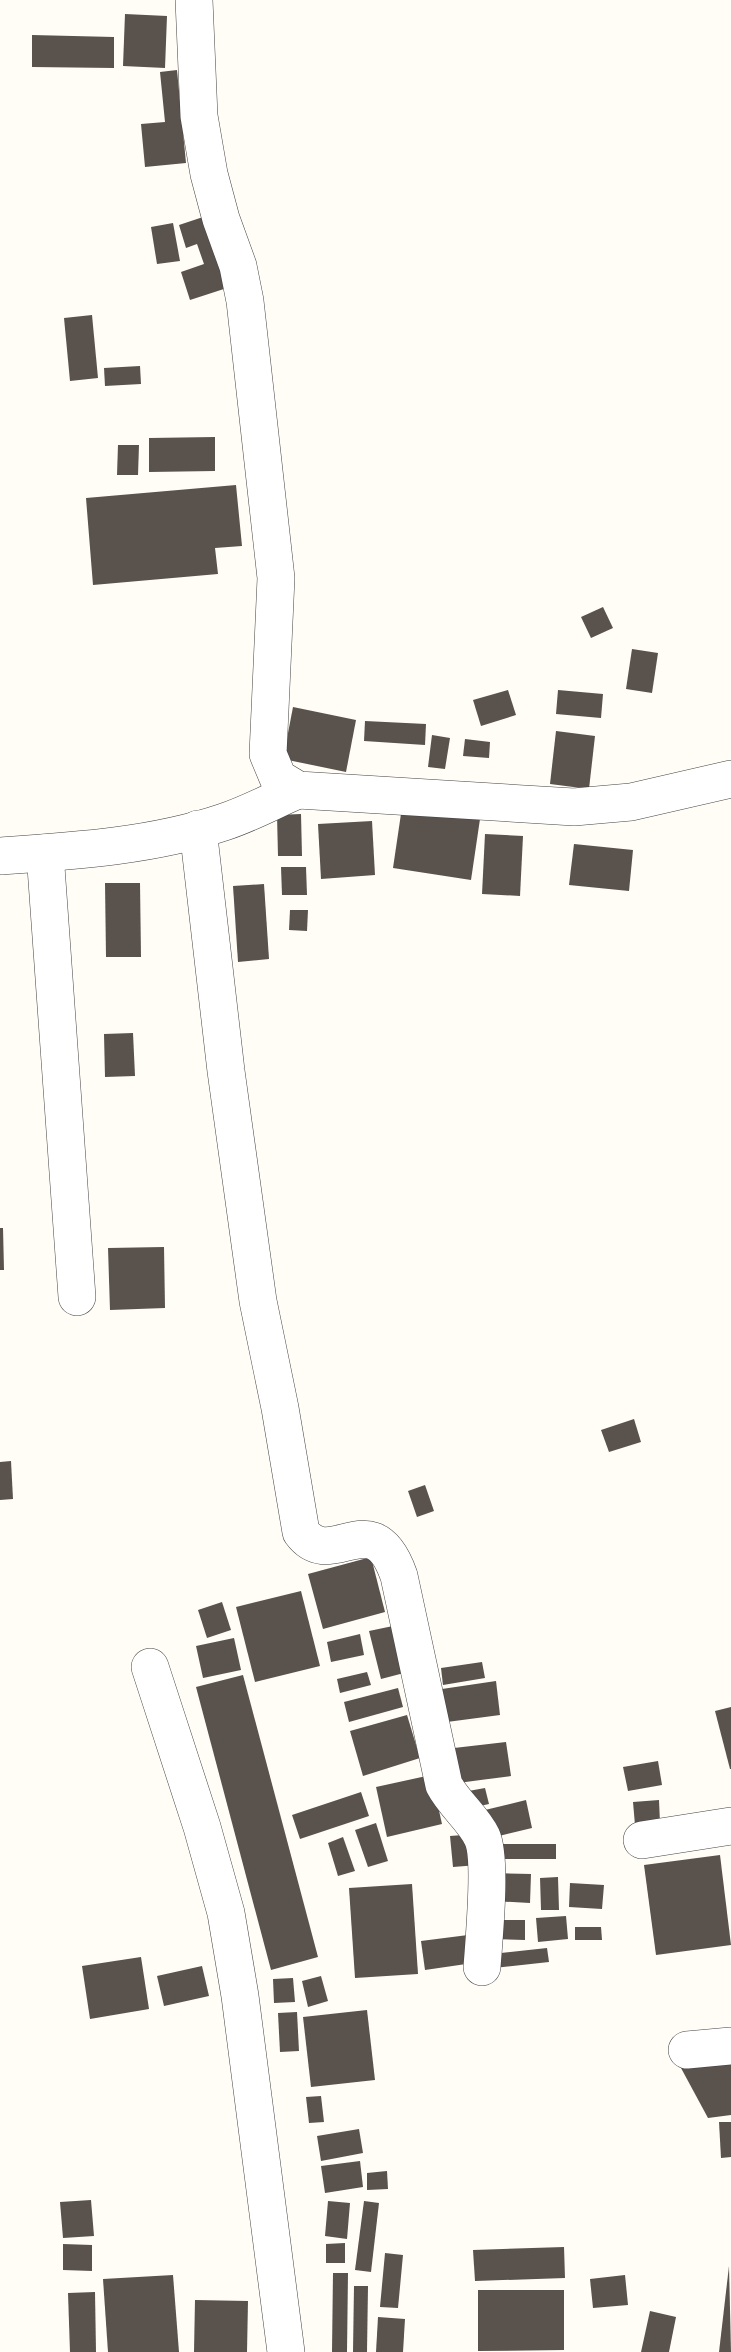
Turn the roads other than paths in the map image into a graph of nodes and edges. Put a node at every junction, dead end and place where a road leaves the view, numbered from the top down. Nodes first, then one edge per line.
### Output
1 (194, 0) edge
2 (731, 779) edge
3 (298, 790) junction
4 (198, 829) junction
5 (45, 853) junction
6 (0, 856) edge
7 (77, 1297) dead end
8 (150, 1667) dead end
9 (731, 1826) edge
10 (642, 1840) dead end
11 (482, 1967) dead end
12 (731, 2046) edge
13 (687, 2050) dead end
14 (286, 2352) edge

1 - 3 street
2 - 3 street
3 - 4 street
4 - 5 street
4 - 11 street
5 - 6 street
5 - 7 street
8 - 14 street
9 - 10 street
12 - 13 street

